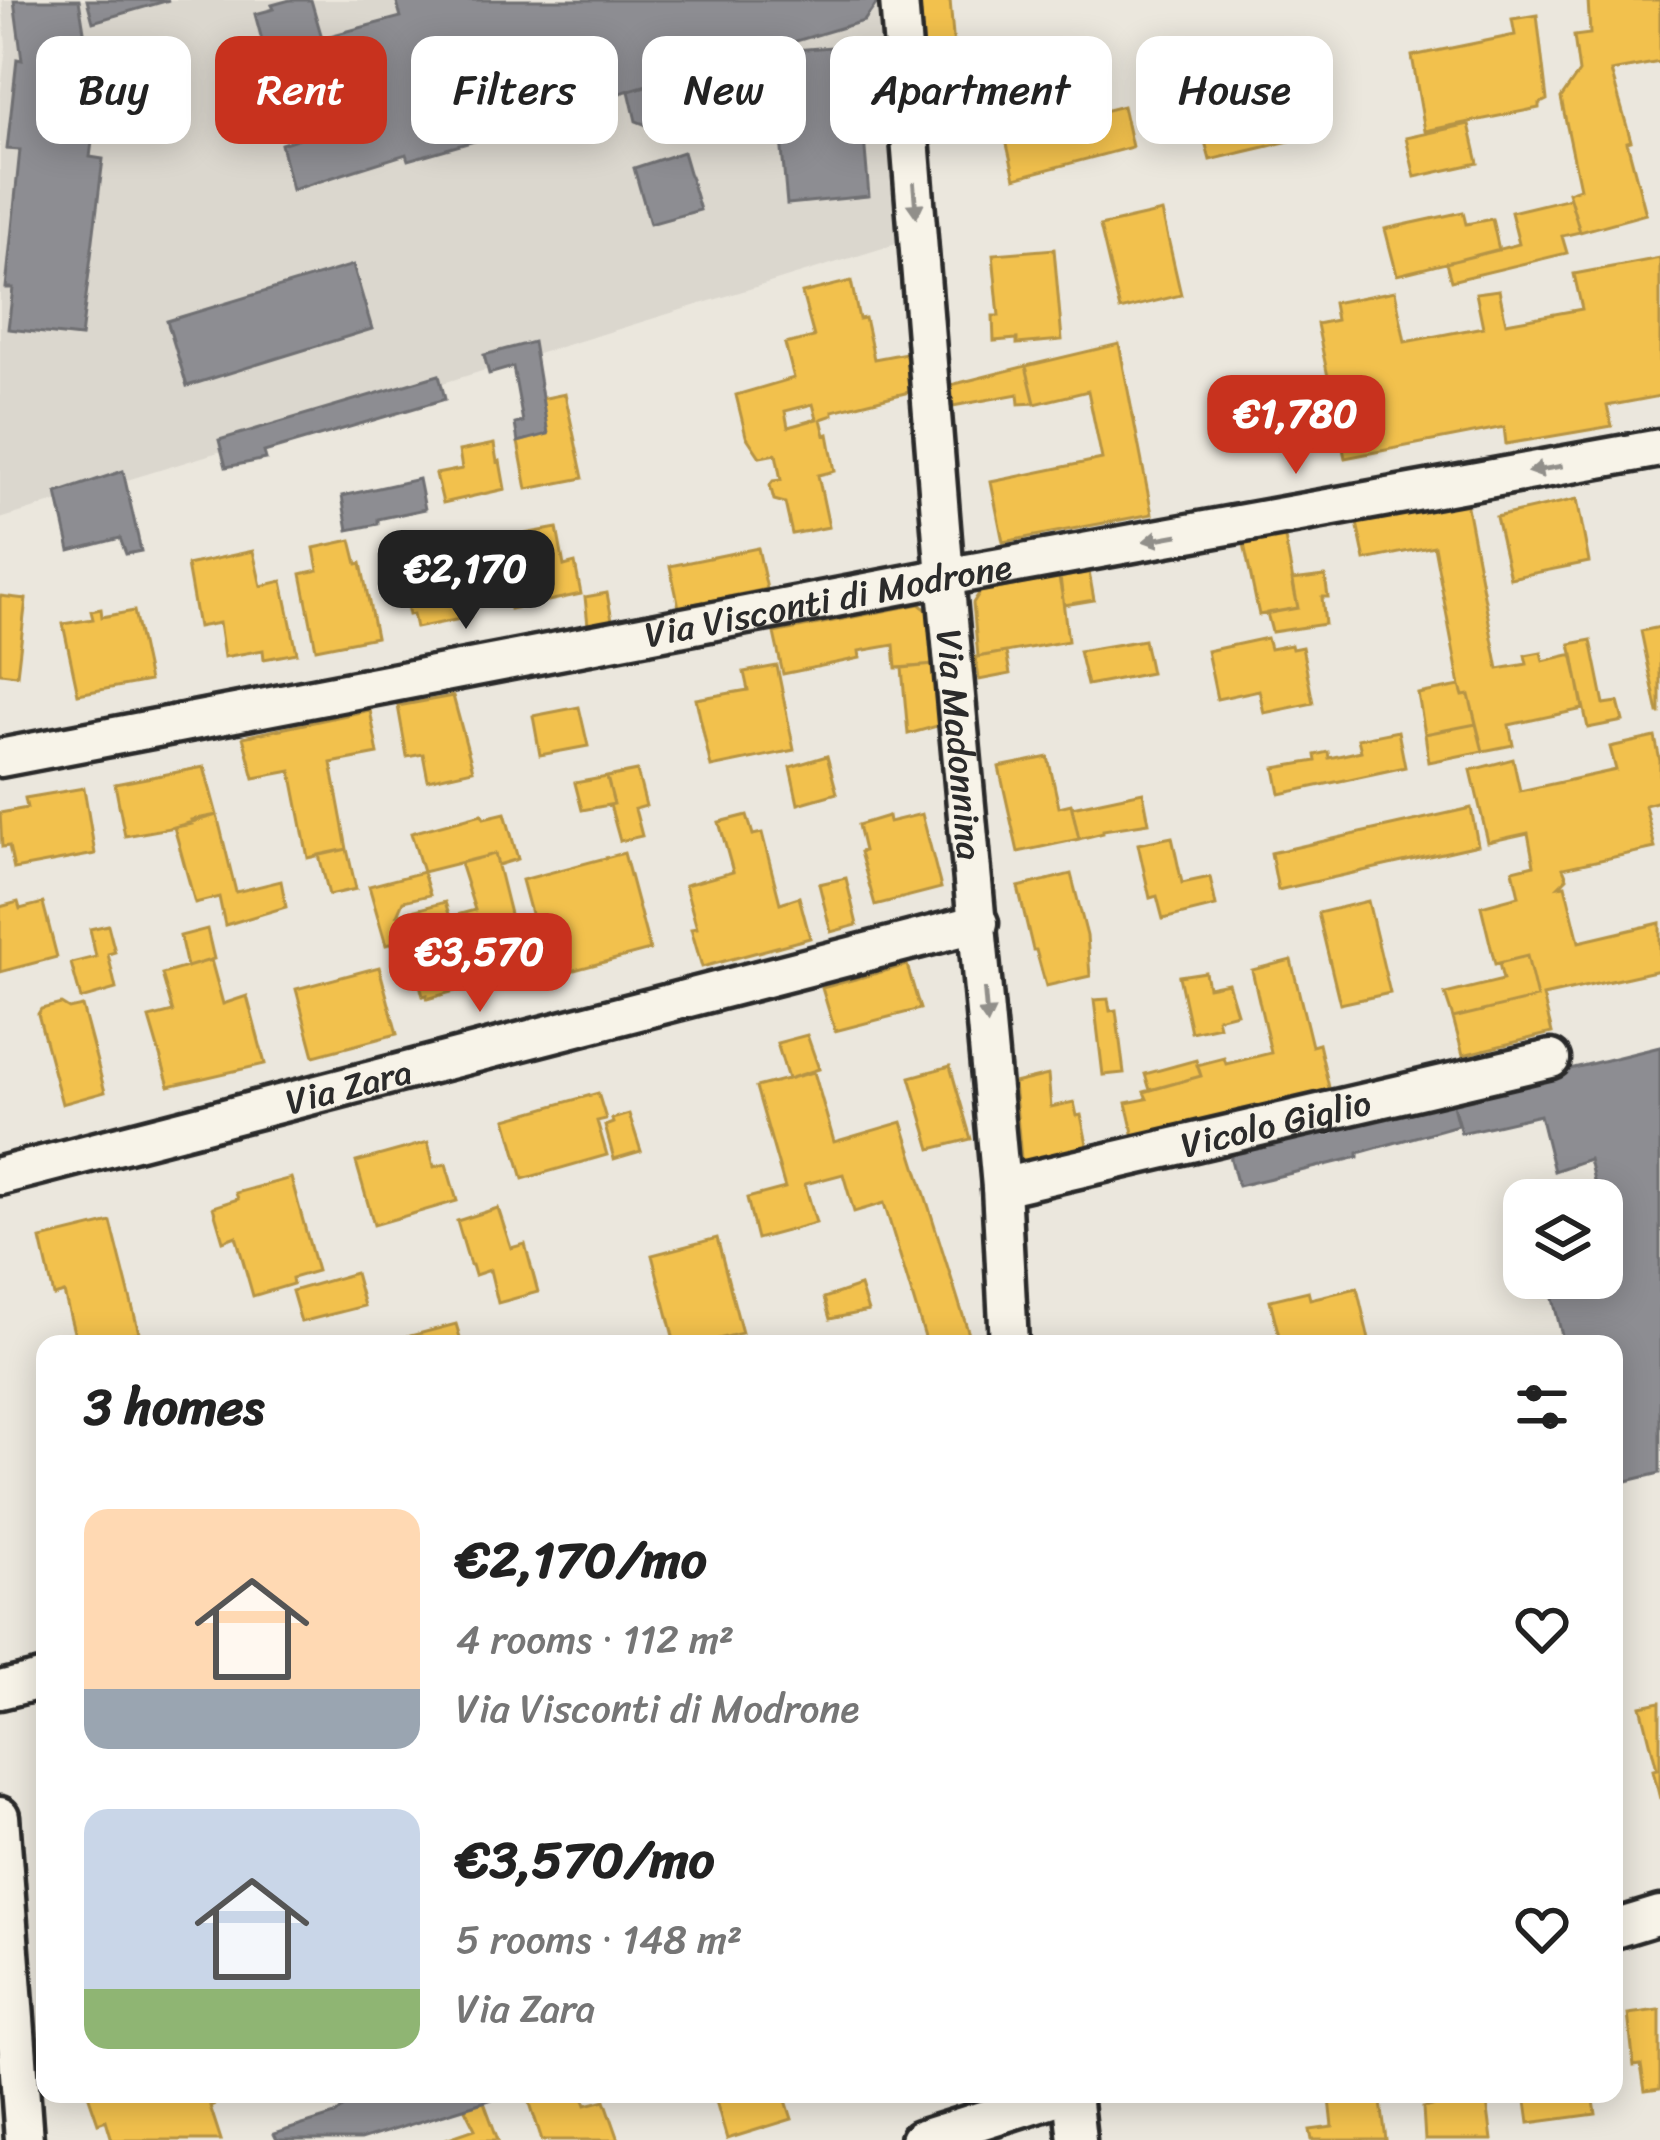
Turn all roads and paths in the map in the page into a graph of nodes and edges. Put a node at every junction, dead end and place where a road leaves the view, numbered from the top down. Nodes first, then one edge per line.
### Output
1 (899, 0) edge
2 (1660, 448) edge
3 (945, 578) junction
4 (0, 758) edge
5 (979, 923) junction
6 (1551, 1059) dead end
7 (0, 1176) edge
8 (1001, 1187) junction
9 (1009, 1335) edge
10 (36, 1680) edge
11 (0, 1690) edge
12 (1, 1840) edge
13 (1660, 1915) edge
14 (1623, 1926) edge
15 (1040, 2103) edge
16 (1071, 2103) edge
17 (16, 2133) edge
18 (919, 2140) edge
19 (1078, 2140) edge

1 -> 3 street, Via Madonnina
2 -> 3 street, Via Visconti di Modrone
3 - 4 street, Via Visconti di Modrone
3 - 5 street, Via Madonnina
5 - 7 street, Via Zara
5 -> 8 street, Via Madonnina
6 - 8 street, Vicolo Giglio
8 - 9 street, Via Madonnina
10 - 11 street
12 - 17 street
13 - 14 street
15 - 18 street
16 - 19 street

